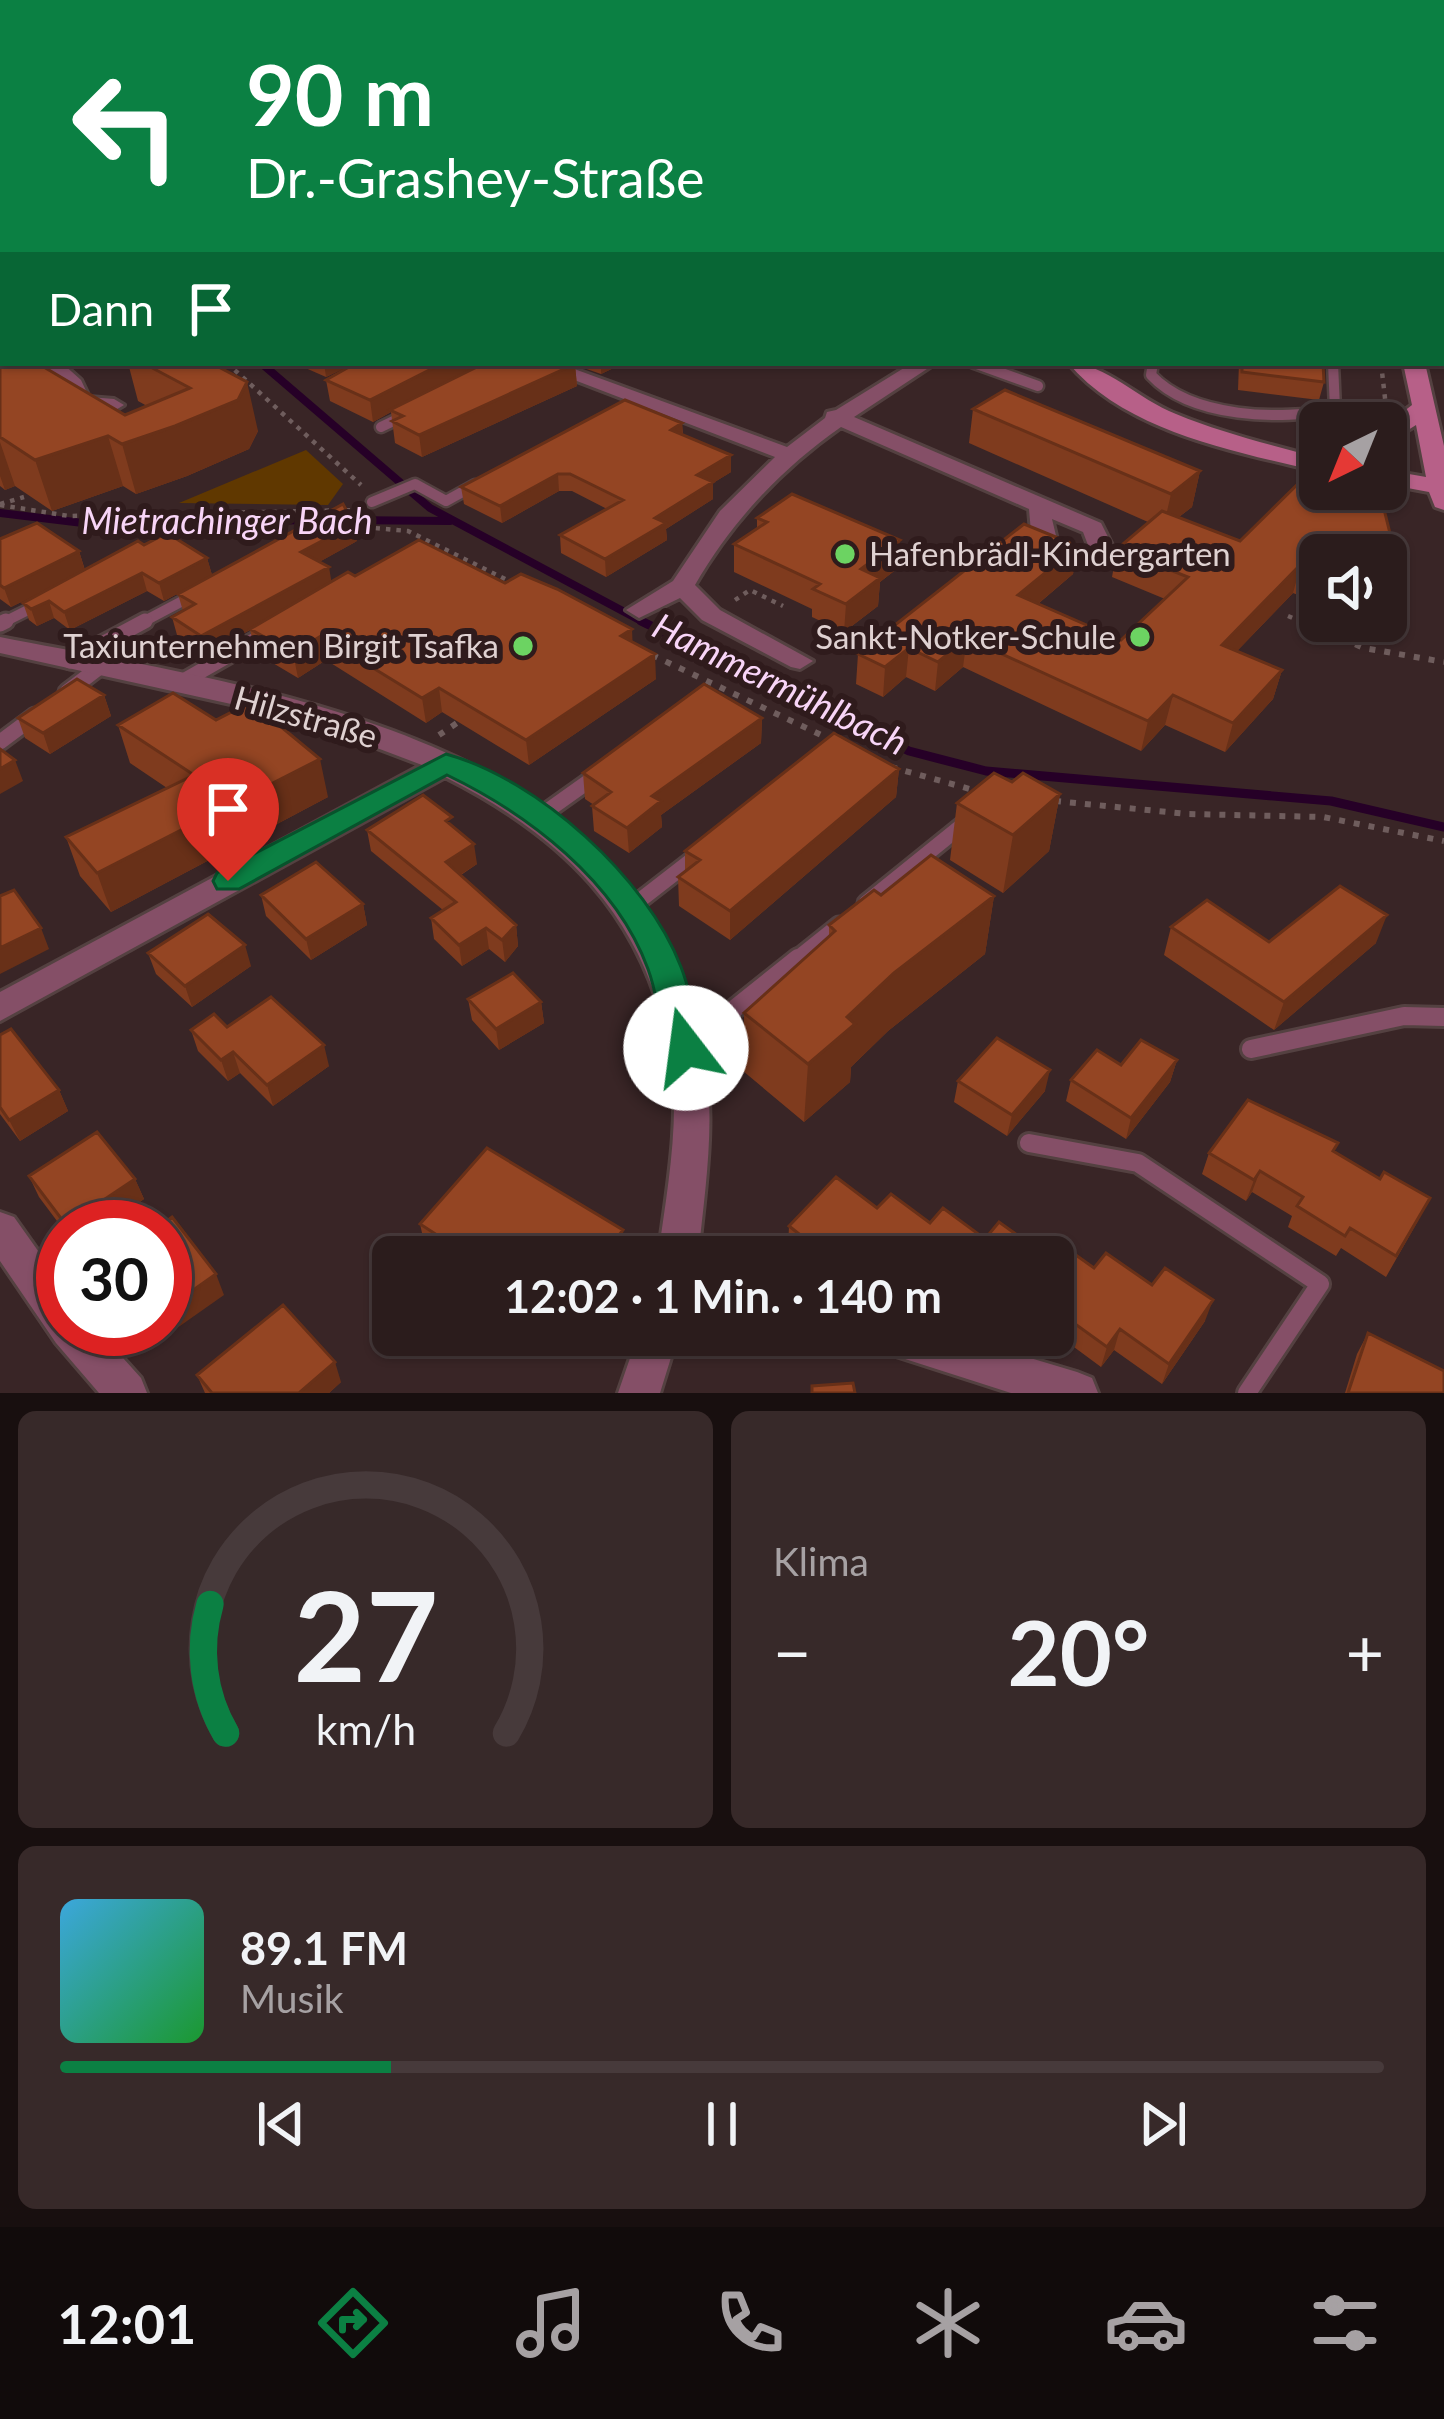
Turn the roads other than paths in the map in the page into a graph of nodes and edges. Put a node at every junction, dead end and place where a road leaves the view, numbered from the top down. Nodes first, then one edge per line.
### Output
1 (53, 366) edge
2 (547, 366) edge
3 (921, 366) edge
4 (982, 366) edge
5 (1082, 366) edge
6 (1152, 366) edge
7 (1334, 366) edge
8 (1415, 366) edge
9 (1038, 386) dead end
10 (629, 399) junction
11 (114, 405) edge
12 (422, 407) edge
13 (1423, 407) junction
14 (609, 410) edge
15 (834, 416) junction
16 (1407, 420) edge
17 (381, 427) dead end
18 (1271, 450) junction
19 (1299, 451) edge
20 (788, 455) junction
21 (1299, 459) edge
22 (1407, 467) edge
23 (487, 478) edge
24 (1407, 480) edge
25 (1441, 484) edge
26 (373, 502) road end
27 (1039, 505) dead end
28 (682, 586) junction
29 (206, 589) edge
30 (59, 595) edge
31 (639, 610) dead end
32 (0, 624) edge
33 (278, 627) edge
34 (0, 645) edge
35 (70, 661) junction
36 (800, 662) dead end
37 (101, 666) junction
38 (180, 682) junction
39 (0, 742) edge
40 (446, 764) junction
41 (612, 765) edge
42 (998, 797) edge
43 (540, 816) junction
44 (716, 842) edge
45 (630, 908) junction
46 (0, 1007) edge
47 (1444, 1017) edge
48 (686, 1048) junction
49 (1251, 1049) dead end
50 (1029, 1143) dead end
51 (0, 1229) edge
52 (681, 1236) edge
53 (36, 1280) edge
54 (94, 1356) edge
55 (651, 1356) edge
56 (956, 1356) edge
57 (126, 1393) edge
58 (639, 1393) edge
59 (1077, 1393) edge
60 (1247, 1393) edge

1 - 11 street
2 - 10 street
3 - 15 street
4 - 9 lane
5 - 18 main road
6 - 7 lane
8 - 13 main road
10 - 14 lane
10 - 20 street
12 - 17 lane
13 - 16 main road
13 - 25 main road
15 - 20 street
15 - 27 street
18 - 19 main road
18 - 21 main road
20 - 28 street
22 - 25 main road
23 - 26 lane
24 - 25 main road
28 - 31 street
28 - 36 street
29 - 35 lane
30 - 32 lane
33 - 38 lane
34 - 35 street, Hilzstraße
35 - 37 street, Hilzstraße
37 - 38 street, Hilzstraße
37 - 39 lane
38 - 40 street, Hilzstraße
40 - 43 street, Hilzstraße
40 - 46 street
41 - 43 lane
42 - 48 lane
43 - 45 street, Hilzstraße
44 - 45 lane
45 - 48 street, Hilzstraße
47 - 49 lane
48 - 52 street, Hilzstraße
50 - 60 lane
51 - 53 street
54 - 57 street
55 - 58 street
56 - 59 street

